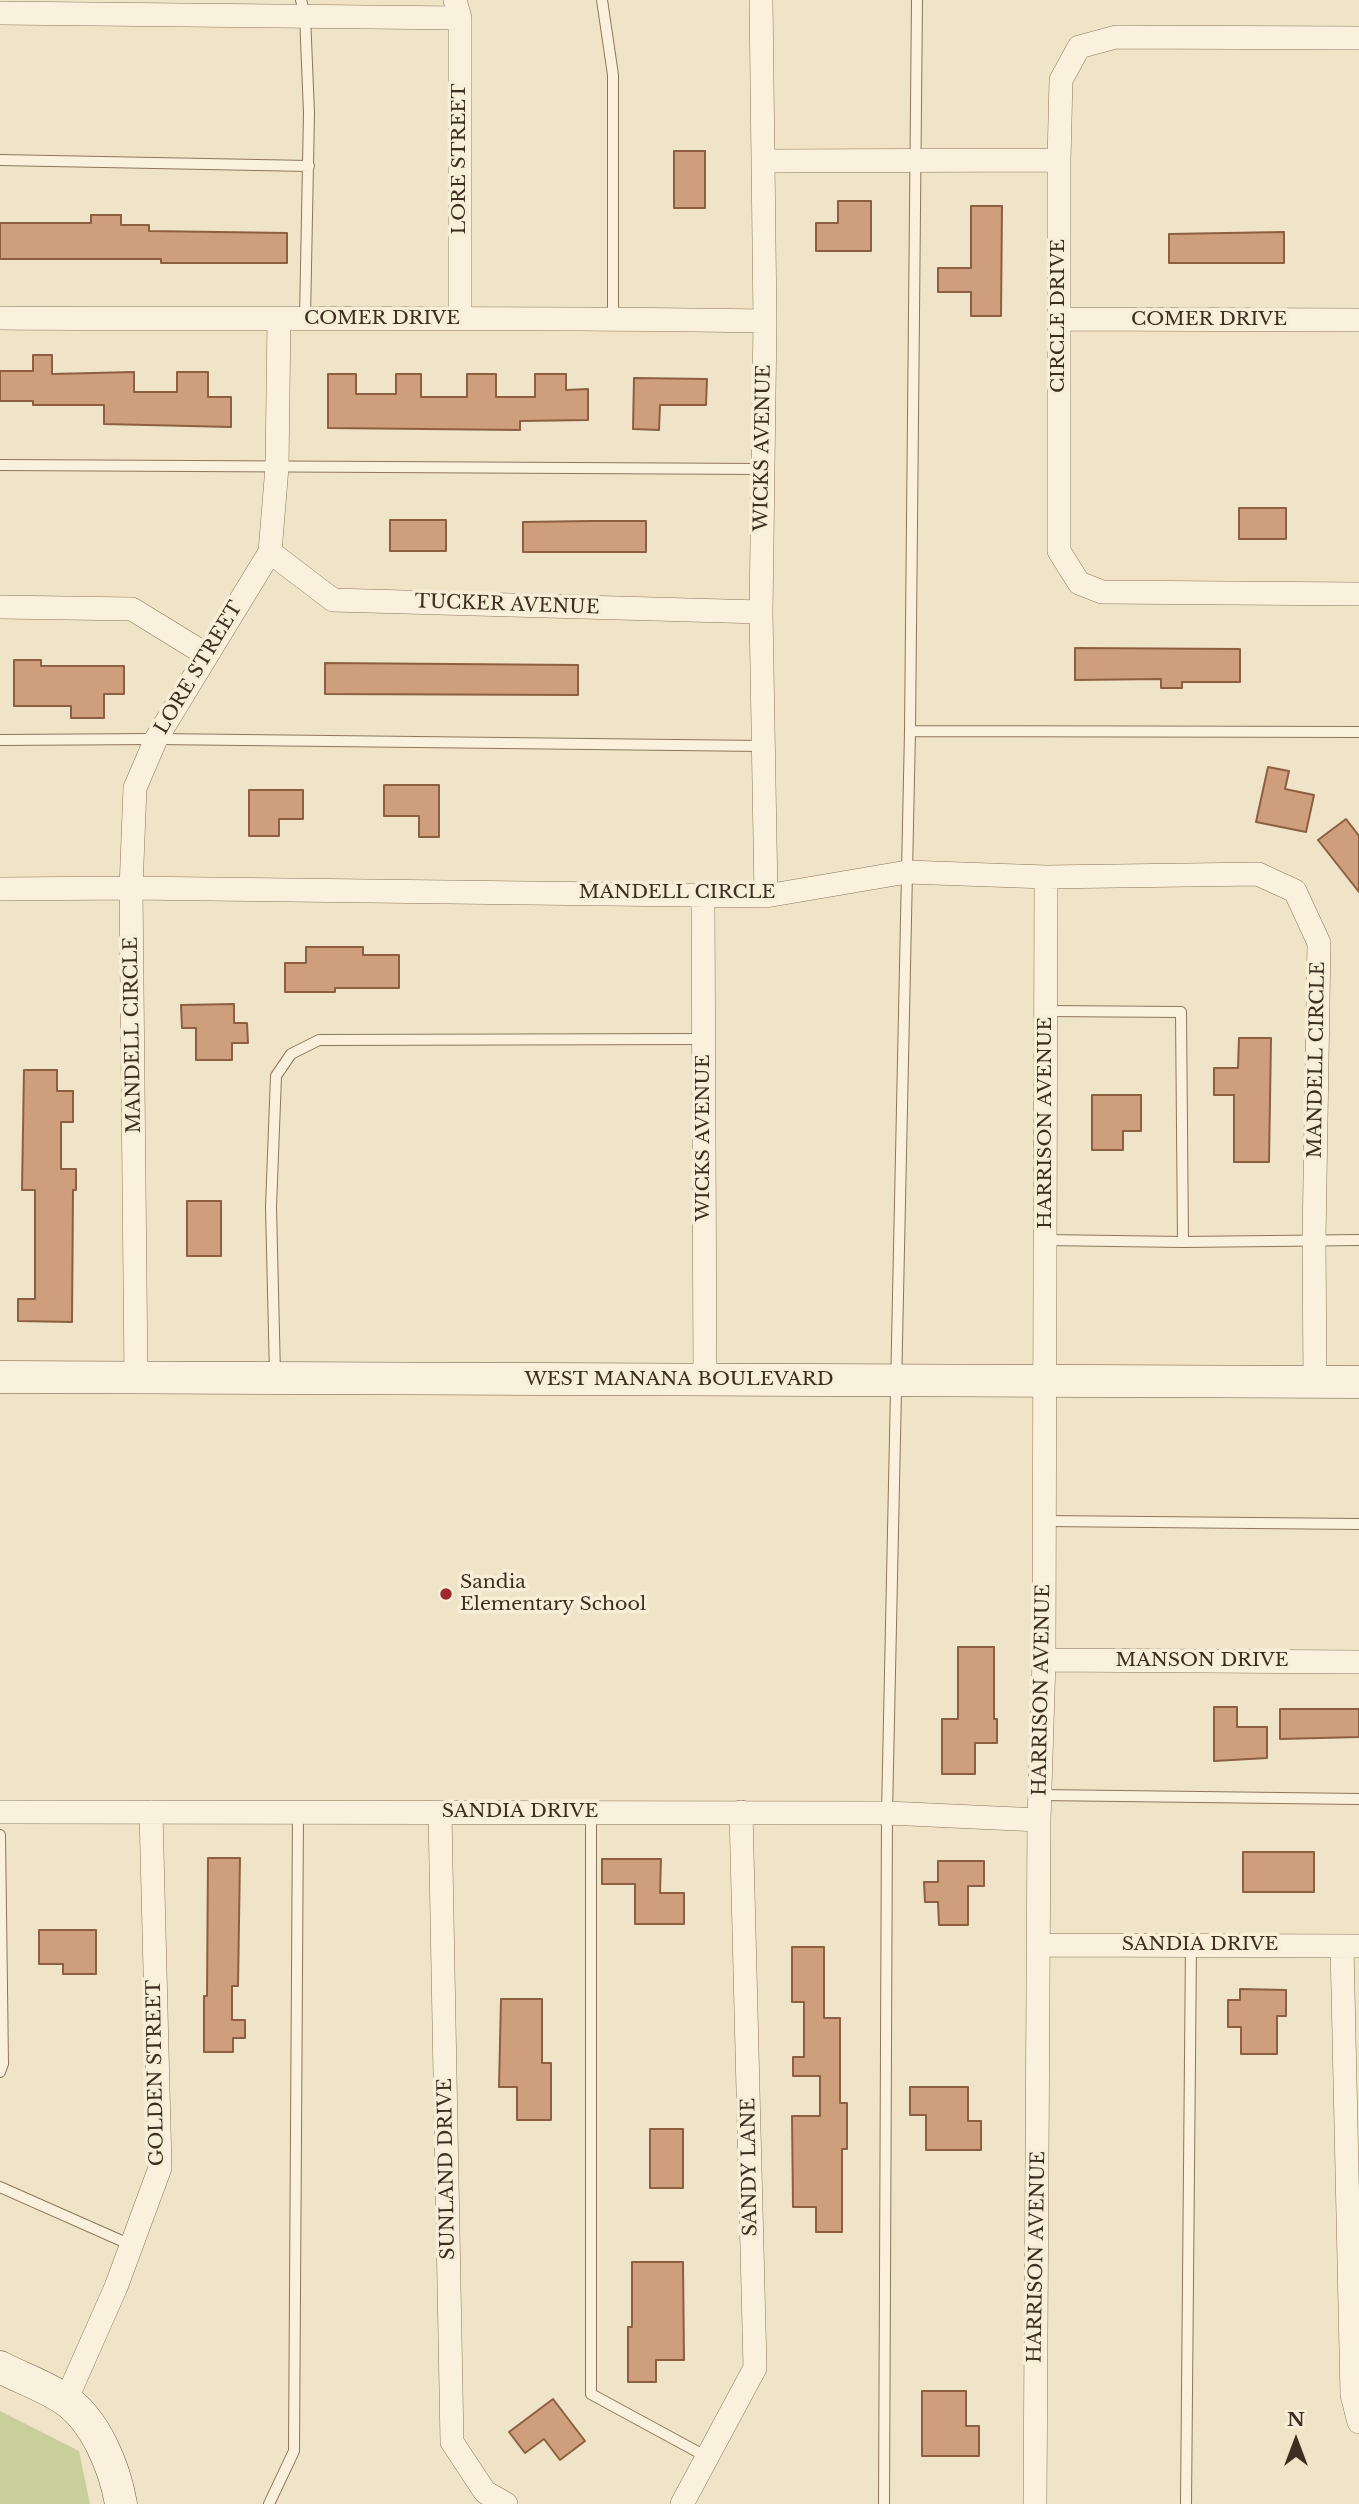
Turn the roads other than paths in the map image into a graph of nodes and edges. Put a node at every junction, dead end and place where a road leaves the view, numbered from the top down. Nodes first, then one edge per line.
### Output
1 (602, 0) edge
2 (761, 0) edge
3 (917, 0) edge
4 (303, 7) edge
5 (458, 9) edge
6 (0, 13) edge
7 (1359, 38) edge
8 (915, 159) junction
9 (0, 160) edge
10 (1059, 160) junction
11 (764, 161) junction
12 (309, 166) junction
13 (0, 318) edge
14 (460, 318) junction
15 (613, 318) junction
16 (305, 319) junction
17 (1059, 319) junction
18 (279, 320) junction
19 (1359, 320) edge
20 (765, 321) junction
21 (0, 465) edge
22 (277, 467) junction
23 (764, 468) junction
24 (270, 552) junction
25 (1359, 594) edge
26 (0, 607) edge
27 (761, 612) junction
28 (207, 654) junction
29 (910, 731) junction
30 (1359, 732) edge
31 (156, 739) junction
32 (0, 740) edge
33 (763, 746) junction
34 (907, 872) junction
35 (1046, 877) junction
36 (131, 888) junction
37 (0, 889) edge
38 (703, 895) junction
39 (766, 895) junction
40 (1046, 1011) junction
41 (703, 1039) junction
42 (1314, 1239) junction
43 (1046, 1240) junction
44 (1359, 1240) edge
45 (1182, 1242) junction
46 (0, 1377) edge
47 (275, 1377) junction
48 (136, 1378) junction
49 (705, 1380) junction
50 (897, 1380) junction
51 (1045, 1380) junction
52 (1315, 1382) junction
53 (1359, 1382) edge
54 (1044, 1521) junction
55 (1359, 1524) edge
56 (1044, 1660) junction
57 (1359, 1662) edge
58 (1040, 1795) junction
59 (1359, 1799) edge
60 (0, 1811) edge
61 (151, 1812) junction
62 (298, 1812) junction
63 (440, 1812) junction
64 (592, 1812) junction
65 (741, 1812) junction
66 (887, 1813) junction
67 (1039, 1820) junction
68 (0, 1835) edge
69 (1040, 1945) junction
70 (1191, 1945) junction
71 (1350, 1946) edge
72 (0, 2072) edge
73 (0, 2187) edge
74 (131, 2245) junction
75 (0, 2367) edge
76 (66, 2400) junction
77 (1359, 2421) edge
78 (707, 2457) junction
79 (121, 2504) edge
80 (270, 2504) edge
81 (506, 2504) edge
82 (682, 2504) edge
83 (884, 2504) edge
84 (1035, 2504) edge
85 (1186, 2504) edge

1 - 15 lane
2 - 11 street, WICKS AVENUE
3 - 8 lane
4 - 5 street
4 - 6 street
4 - 12 lane
5 - 14 street, LORE STREET
7 - 10 street, CIRCLE DRIVE
8 - 10 street
8 - 11 street
8 - 29 lane
9 - 12 lane
10 - 17 street, CIRCLE DRIVE
11 - 20 street, WICKS AVENUE
12 - 16 lane
13 - 18 street, COMER DRIVE
14 - 15 street, COMER DRIVE
14 - 16 street, COMER DRIVE
15 - 20 street, COMER DRIVE
16 - 18 street, COMER DRIVE
17 - 19 street, COMER DRIVE
17 - 25 street, CIRCLE DRIVE
18 - 22 street, LORE STREET
20 - 23 street, WICKS AVENUE
21 - 22 lane
22 - 23 lane
22 - 24 street, LORE STREET
23 - 27 street, WICKS AVENUE
24 - 27 street, TUCKER AVENUE
24 - 28 street, LORE STREET
26 - 28 street
27 - 33 street, WICKS AVENUE
28 - 31 street, LORE STREET
29 - 30 lane
29 - 34 lane
31 - 32 lane
31 - 33 lane
31 - 36 street, LORE STREET
33 - 39 street, WICKS AVENUE
34 - 35 street, MANDELL CIRCLE
34 - 39 street, MANDELL CIRCLE
34 - 50 lane
35 - 40 street, HARRISON AVENUE
35 - 42 street, MANDELL CIRCLE
36 - 37 street
36 - 38 street, MANDELL CIRCLE
36 - 48 street, MANDELL CIRCLE
38 - 39 street, MANDELL CIRCLE
38 - 41 street, WICKS AVENUE
40 - 43 street, HARRISON AVENUE
40 - 45 lane
41 - 47 lane
41 - 49 street, WICKS AVENUE
42 - 44 lane
42 - 45 lane
42 - 52 street, MANDELL CIRCLE
43 - 45 lane
43 - 51 street, HARRISON AVENUE
46 - 48 street, WEST MANANA BOULEVARD
47 - 48 street, WEST MANANA BOULEVARD
47 - 49 street, WEST MANANA BOULEVARD
49 - 50 street, WEST MANANA BOULEVARD
50 - 51 street, WEST MANANA BOULEVARD
50 - 66 lane
51 - 52 street, WEST MANANA BOULEVARD
51 - 54 street, HARRISON AVENUE
52 - 53 street, WEST MANANA BOULEVARD
54 - 55 lane
54 - 56 street, HARRISON AVENUE
56 - 57 street, MANSON DRIVE
56 - 58 street, HARRISON AVENUE
58 - 59 lane
58 - 67 street, HARRISON AVENUE
60 - 61 street, SANDIA DRIVE
61 - 62 street, SANDIA DRIVE
61 - 74 street, GOLDEN STREET
62 - 63 street, SANDIA DRIVE
62 - 80 lane
63 - 64 street, SANDIA DRIVE
63 - 81 street, SUNLAND DRIVE
64 - 65 street, SANDIA DRIVE
64 - 78 lane
65 - 66 street, SANDIA DRIVE
65 - 78 street, SANDY LANE
66 - 67 street, SANDIA DRIVE
66 - 83 lane
67 - 69 street, HARRISON AVENUE
68 - 72 lane
69 - 70 street, SANDIA DRIVE
69 - 84 street, HARRISON AVENUE
70 - 71 street, SANDIA DRIVE
70 - 85 lane
71 - 77 street
73 - 74 lane
74 - 76 street, GOLDEN STREET
75 - 76 street
76 - 79 street
78 - 82 street, SANDY LANE

